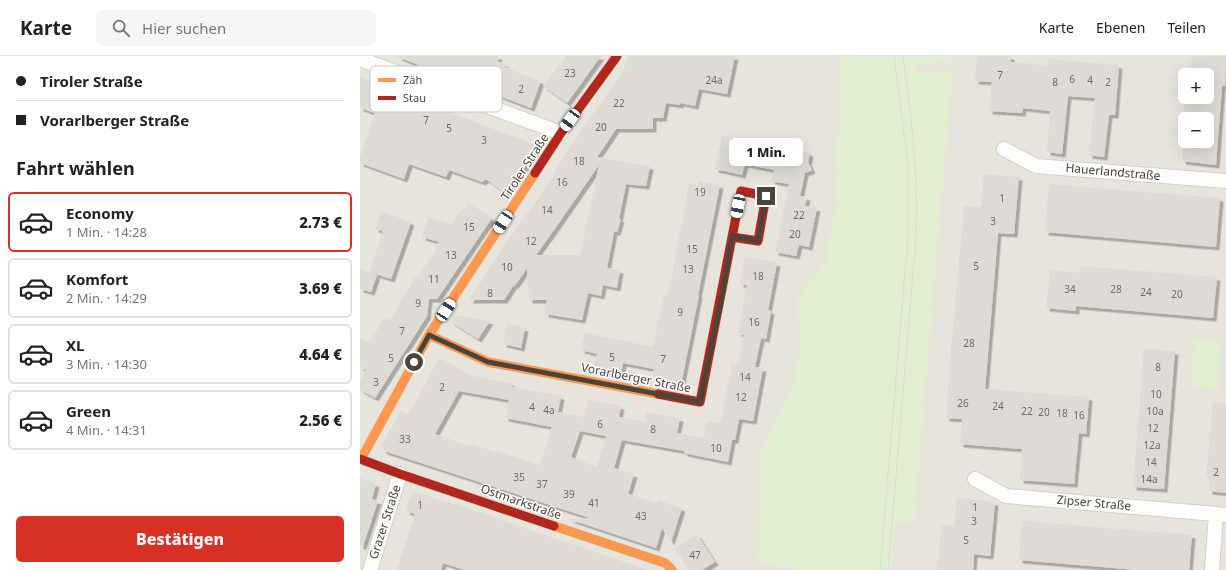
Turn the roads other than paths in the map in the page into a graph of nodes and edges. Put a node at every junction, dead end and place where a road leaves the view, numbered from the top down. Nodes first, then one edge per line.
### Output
1 (617, 56) edge
2 (360, 59) edge
3 (379, 66) edge
4 (502, 111) edge
5 (561, 133) junction
6 (1004, 149) dead end
7 (1226, 181) edge
8 (732, 236) junction
9 (429, 335) junction
10 (360, 459) edge
11 (400, 474) junction
12 (975, 479) dead end
13 (1221, 514) edge
14 (370, 570) edge
15 (672, 570) edge
16 (1212, 570) edge

1 - 5 street, Tiroler Straße
2 - 3 street
4 - 5 street
5 - 9 street, Tiroler Straße
6 - 7 street, Hauerlandstraße
8 - 8 street, Vorarlberger Straße
8 - 9 street, Vorarlberger Straße
9 - 10 street, Tiroler Straße
10 - 11 street, Ostmarkstraße
11 - 14 street, Grazer Straße
11 - 15 street, Ostmarkstraße
12 - 13 street, Zipser Straße
13 - 16 street

